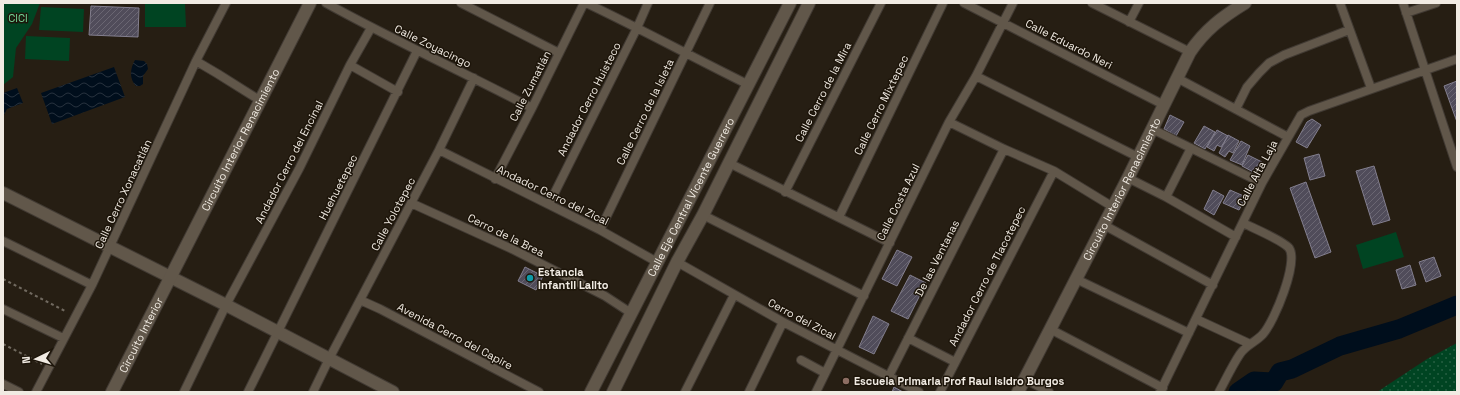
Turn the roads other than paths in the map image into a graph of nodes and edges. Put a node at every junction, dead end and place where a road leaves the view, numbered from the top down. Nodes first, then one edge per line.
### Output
1 (226, 3) edge
2 (310, 3) edge
3 (326, 3) edge
4 (461, 3) edge
5 (585, 3) edge
6 (648, 3) edge
7 (710, 3) edge
8 (790, 3) edge
9 (809, 3) edge
10 (881, 3) edge
11 (943, 3) edge
12 (964, 3) edge
13 (1013, 3) edge
14 (1092, 3) edge
15 (1139, 3) edge
16 (1245, 3) edge
17 (1340, 3) edge
18 (1403, 3) edge
19 (1436, 3) edge
20 (1406, 13) junction
21 (1002, 22) junction
22 (1129, 22) junction
23 (371, 28) junction
24 (637, 28) junction
25 (1349, 30) junction
26 (417, 50) junction
27 (1190, 52) junction
28 (560, 53) junction
29 (685, 54) junction
30 (1457, 59) edge
31 (196, 62) junction
32 (350, 65) junction
33 (1425, 69) junction
34 (976, 76) junction
35 (474, 78) junction
36 (1177, 78) junction
37 (749, 84) junction
38 (1371, 88) junction
39 (398, 92) junction
40 (261, 101) junction
41 (1164, 105) junction
42 (532, 108) junction
43 (1236, 109) junction
44 (949, 122) junction
45 (1152, 128) junction
46 (1288, 137) junction
47 (1191, 148) junction
48 (1004, 149) junction
49 (439, 150) junction
50 (1138, 157) junction
51 (729, 163) junction
52 (1457, 168) edge
53 (1054, 171) junction
54 (495, 178) junction
55 (1128, 178) junction
56 (1262, 183) junction
57 (785, 192) junction
58 (3, 193) edge
59 (1166, 197) junction
60 (411, 203) junction
61 (549, 204) junction
62 (1113, 207) junction
63 (703, 215) junction
64 (839, 217) junction
65 (1243, 223) junction
66 (1104, 225) junction
67 (600, 230) junction
68 (1236, 237) junction
69 (3, 241) edge
70 (890, 243) junction
71 (110, 246) junction
72 (657, 262) junction
73 (676, 262) junction
74 (170, 278) junction
75 (1076, 279) junction
76 (92, 285) junction
77 (1213, 285) junction
78 (734, 295) junction
79 (864, 296) junction
80 (360, 300) junction
81 (226, 305) junction
82 (3, 309) edge
83 (631, 313) junction
84 (1196, 319) junction
85 (783, 322) junction
86 (1050, 329) junction
87 (278, 333) junction
88 (1189, 333) junction
89 (64, 338) junction
90 (908, 338) junction
91 (1250, 344) junction
92 (837, 350) junction
93 (329, 359) junction
94 (801, 360) dead end
95 (955, 362) junction
96 (825, 373) junction
97 (889, 376) junction
98 (1025, 379) junction
99 (3, 384) edge
100 (1162, 390) edge
101 (19, 392) edge
102 (36, 392) edge
103 (112, 392) edge
104 (184, 392) edge
105 (248, 392) edge
106 (313, 392) edge
107 (393, 392) edge
108 (539, 392) edge
109 (591, 392) edge
110 (614, 392) edge
111 (685, 392) edge
112 (749, 392) edge
113 (816, 392) edge
114 (919, 392) edge
115 (940, 392) edge
116 (1018, 392) edge
117 (1049, 392) edge
118 (1219, 392) edge

1 - 31 street, Calle Cerro Xonacatlán
2 - 40 main road, Circuito Interior Renacimiento
3 - 23 street, Calle Zoyacingo
4 - 28 street
5 - 24 street
5 - 28 street, Calle Zumatlán
6 - 24 street, Andador Cerro Huisteco
7 - 29 street, Calle Cerro de la Isleta
8 - 37 main road, Calle Eje Central Vicente Guerrero
9 - 51 main road, Calle Eje Central Vicente Guerrero
10 - 57 street, Calle Cerro de la Mira
11 - 64 street, Calle Cerro Mixtepec
12 - 21 street, Calle Eduardo Neri
13 - 21 street, Calle Costa Azul
14 - 22 street
15 - 22 street
16 - 27 main road, Circuito Interior Renacimiento
17 - 25 street
18 - 20 street
19 - 20 street
20 - 33 street
21 - 34 street, Calle Costa Azul
21 - 41 street, Calle Eduardo Neri
22 - 27 street
23 - 26 street, Calle Zoyacingo
23 - 32 street, Andador Cerro del Encinal
24 - 29 street
24 - 61 street, Andador Cerro Huisteco
25 - 38 street
25 - 43 street
26 - 35 street, Calle Zoyacingo
26 - 39 street, Huehuetepec
27 - 36 main road, Circuito Interior Renacimiento
28 - 42 street, Calle Zumatlán
29 - 37 street
29 - 67 street, Calle Cerro de la Isleta
30 - 33 street, Calle Alta Laja
31 - 40 street
31 - 71 street, Calle Cerro Xonacatlán
32 - 39 street
32 - 81 street, Andador Cerro del Encinal
33 - 38 street, Calle Alta Laja
33 - 52 street
34 - 44 street, Calle Costa Azul
34 - 50 street
35 - 42 street, Calle Zoyacingo
35 - 49 street, Calle Yolotepec
36 - 41 main road, Circuito Interior Renacimiento
36 - 43 street
37 - 72 main road, Calle Eje Central Vicente Guerrero
38 - 46 street, Calle Alta Laja
39 - 87 street, Huehuetepec
40 - 74 main road, Circuito Interior Renacimiento
41 - 45 main road, Circuito Interior Renacimiento
42 - 54 street, Calle Zumatlán
43 - 46 street
44 - 48 street
44 - 70 street, Calle Costa Azul
45 - 47 street
45 - 50 main road, Circuito Interior Renacimiento
46 - 56 street, Calle Alta Laja
47 - 56 street
47 - 59 street
48 - 53 street
48 - 90 street, De las Ventanas
49 - 54 street, Andador Cerro del Zical
49 - 60 street, Calle Yolotepec
50 - 55 main road, Circuito Interior Renacimiento
51 - 57 street
51 - 63 main road, Calle Eje Central Vicente Guerrero
53 - 62 street
53 - 95 street, Andador Cerro de Tlacotepec
54 - 61 street, Andador Cerro del Zical
55 - 59 street
55 - 62 main road, Circuito Interior Renacimiento
56 - 65 street, Calle Alta Laja
57 - 64 street
58 - 71 main road
59 - 68 street
60 - 80 street, Calle Yolotepec
60 - 83 street, Cerro de la Brea
61 - 67 street, Andador Cerro del Zical
62 - 66 main road, Circuito Interior Renacimiento
63 - 73 main road, Calle Eje Central Vicente Guerrero
63 - 79 street
64 - 70 street
65 - 68 street, Calle Alta Laja
65 - 91 street
66 - 75 main road, Circuito Interior Renacimiento
66 - 77 street
67 - 72 street, Andador Cerro del Zical
68 - 77 street, Calle Alta Laja
69 - 76 street
70 - 79 street, Calle Costa Azul
71 - 74 main road
71 - 76 street, Calle Cerro Xonacatlán
72 - 83 main road, Calle Eje Central Vicente Guerrero
73 - 78 street, Cerro del Zical
73 - 110 main road, Calle Eje Central Vicente Guerrero
74 - 81 main road
74 - 103 main road, Circuito Interior
75 - 86 main road, Circuito Interior Renacimiento
75 - 88 street
76 - 89 street, Calle Cerro Xonacatlán
77 - 84 street, Calle Alta Laja
78 - 85 street, Cerro del Zical
78 - 111 street
79 - 92 street, Calle Costa Azul
80 - 93 street, Calle Yolotepec
80 - 108 street, Avenida Cerro del Capire
81 - 87 main road
81 - 104 street, Andador Cerro del Encinal
82 - 89 street
83 - 109 main road, Calle Eje Central Vicente Guerrero
84 - 88 street, Calle Alta Laja
84 - 91 street
85 - 92 street, Cerro del Zical
85 - 112 street
86 - 98 main road, Circuito Interior Renacimiento
86 - 100 street
87 - 93 main road
87 - 105 street, Huehuetepec
88 - 100 street, Calle Alta Laja
89 - 102 street, Calle Cerro Xonacatlán
90 - 95 street
90 - 97 street, De las Ventanas
91 - 118 street
92 - 96 street, Calle Costa Azul
92 - 97 street, Cerro del Zical
93 - 106 street, Calle Yolotepec
93 - 107 main road
94 - 96 street
95 - 115 street, Andador Cerro de Tlacotepec
96 - 113 street, Calle Costa Azul
97 - 114 street, Cerro del Zical
98 - 116 main road, Circuito Interior Renacimiento
98 - 117 street
99 - 101 street

